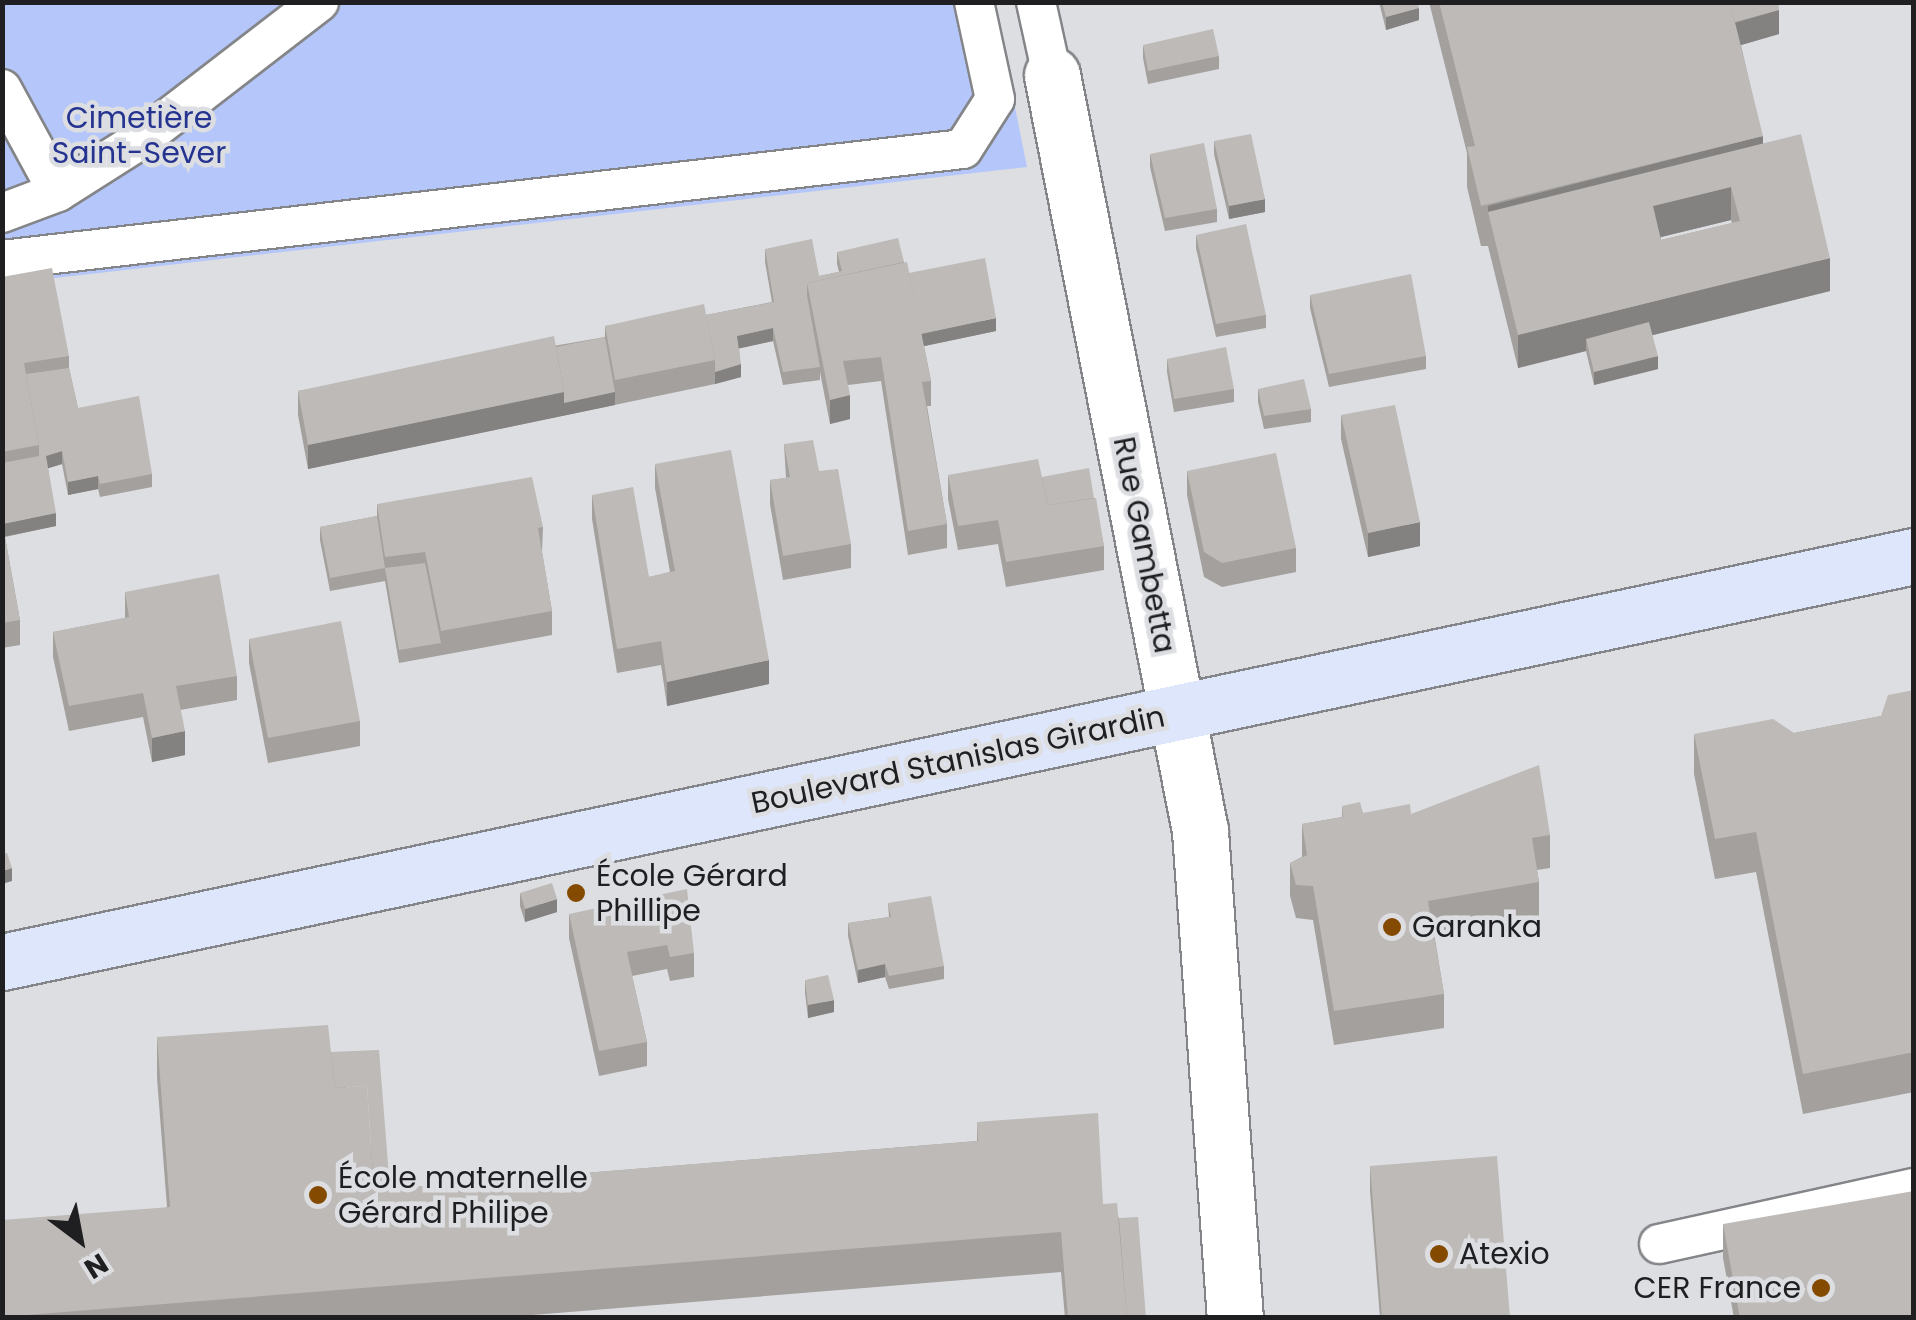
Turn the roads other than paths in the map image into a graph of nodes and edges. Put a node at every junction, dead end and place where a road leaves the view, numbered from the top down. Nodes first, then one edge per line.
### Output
1 (319, 2) edge
2 (974, 2) edge
3 (1036, 2) edge
4 (1052, 75) joint
5 (2, 90) edge
6 (58, 192) junction
7 (2, 213) edge
8 (2, 260) edge
9 (1914, 556) edge
10 (1177, 714) junction
11 (2, 962) edge
12 (1914, 1188) edge
13 (1659, 1244) dead end
14 (1235, 1318) edge

1 - 6 lane
2 - 8 lane
3 - 4 lane
4 - 10 street, Rue Gambetta
5 - 6 lane
6 - 7 lane
9 - 10 main road, Boulevard Stanislas Girardin
10 - 11 main road, Boulevard Stanislas Girardin
10 - 14 street, Rue Gambetta
12 - 13 lane

